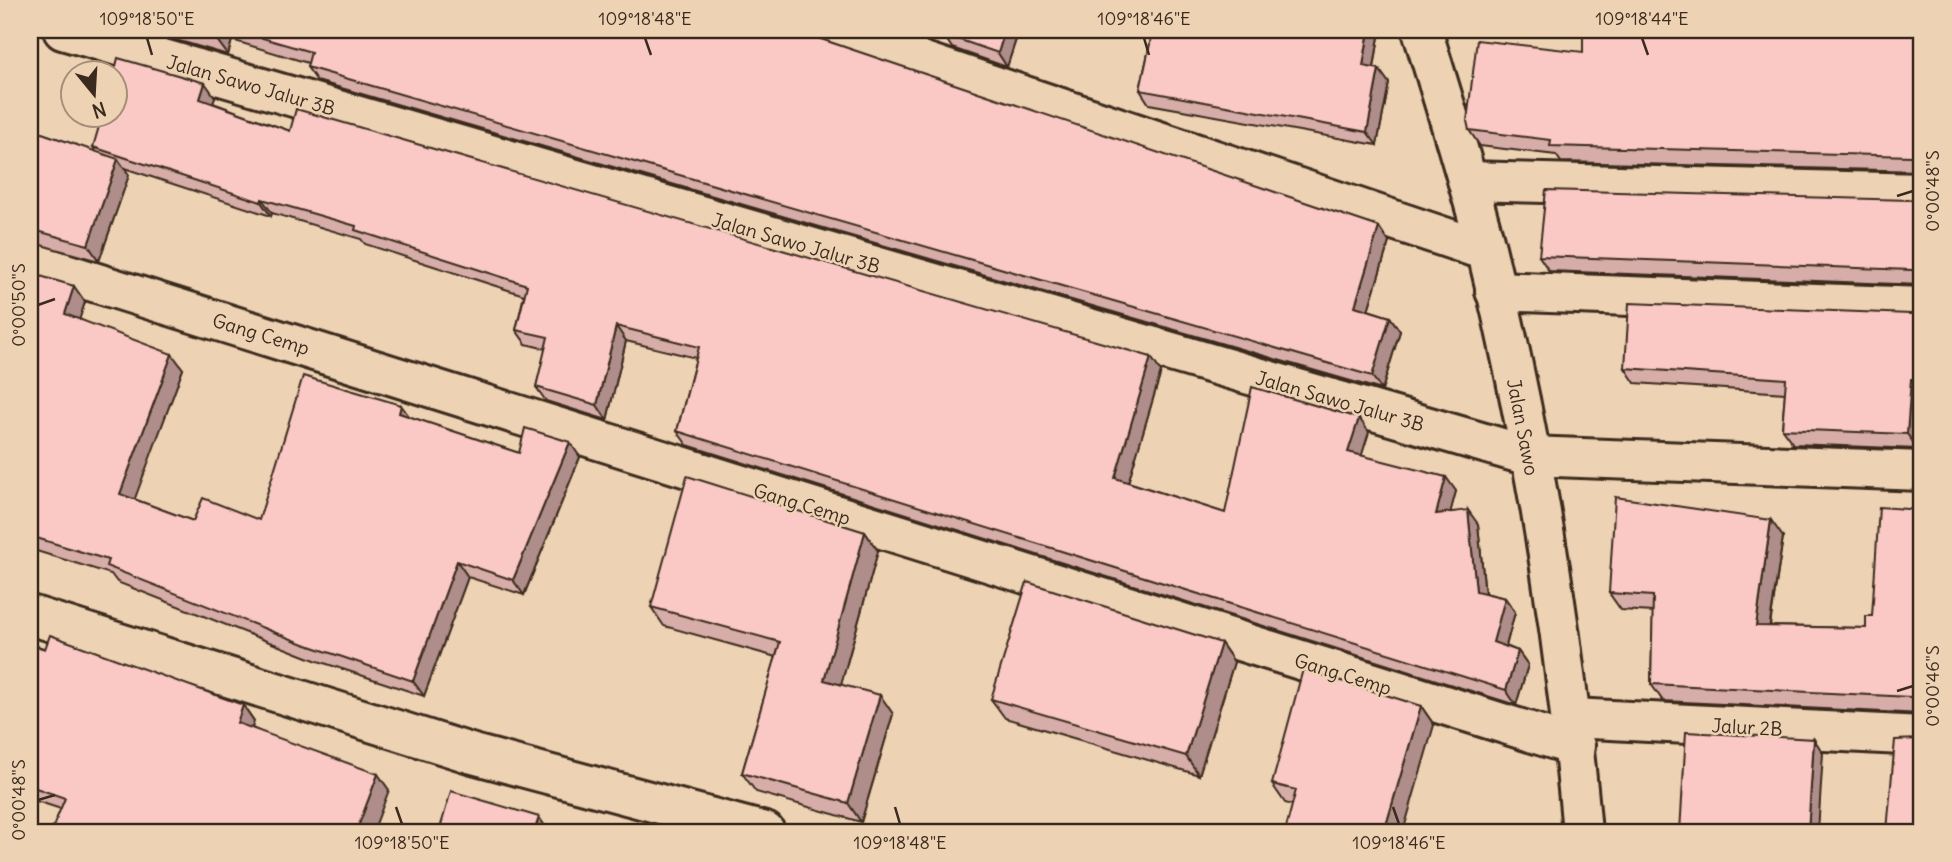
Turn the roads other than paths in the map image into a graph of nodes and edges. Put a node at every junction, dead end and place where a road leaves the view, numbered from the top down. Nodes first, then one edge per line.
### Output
1 (63, 30) edge
2 (829, 30) edge
3 (1422, 30) edge
4 (1468, 181) junction
5 (1922, 193) edge
6 (1486, 251) junction
7 (30, 262) edge
8 (1495, 291) junction
9 (1922, 307) edge
10 (1529, 456) junction
11 (1922, 471) edge
12 (30, 615) edge
13 (1573, 732) junction
14 (1922, 736) edge
15 (765, 832) edge
16 (1582, 832) edge

1 - 10 street, Jalan Sawo Jalur 3B
2 - 6 street
3 - 4 street, Jalan Sawo
4 - 5 street
4 - 6 street, Jalan Sawo
6 - 8 street, Jalan Sawo
7 - 13 street, Gang Cemp
8 - 9 street
8 - 10 street, Jalan Sawo
10 - 11 street, Jalan Sawo Jalur 3B
10 - 13 street, Jalan Sawo
12 - 15 street
13 - 14 street, Jalur 2B
13 - 16 street, Jalan Sawo

